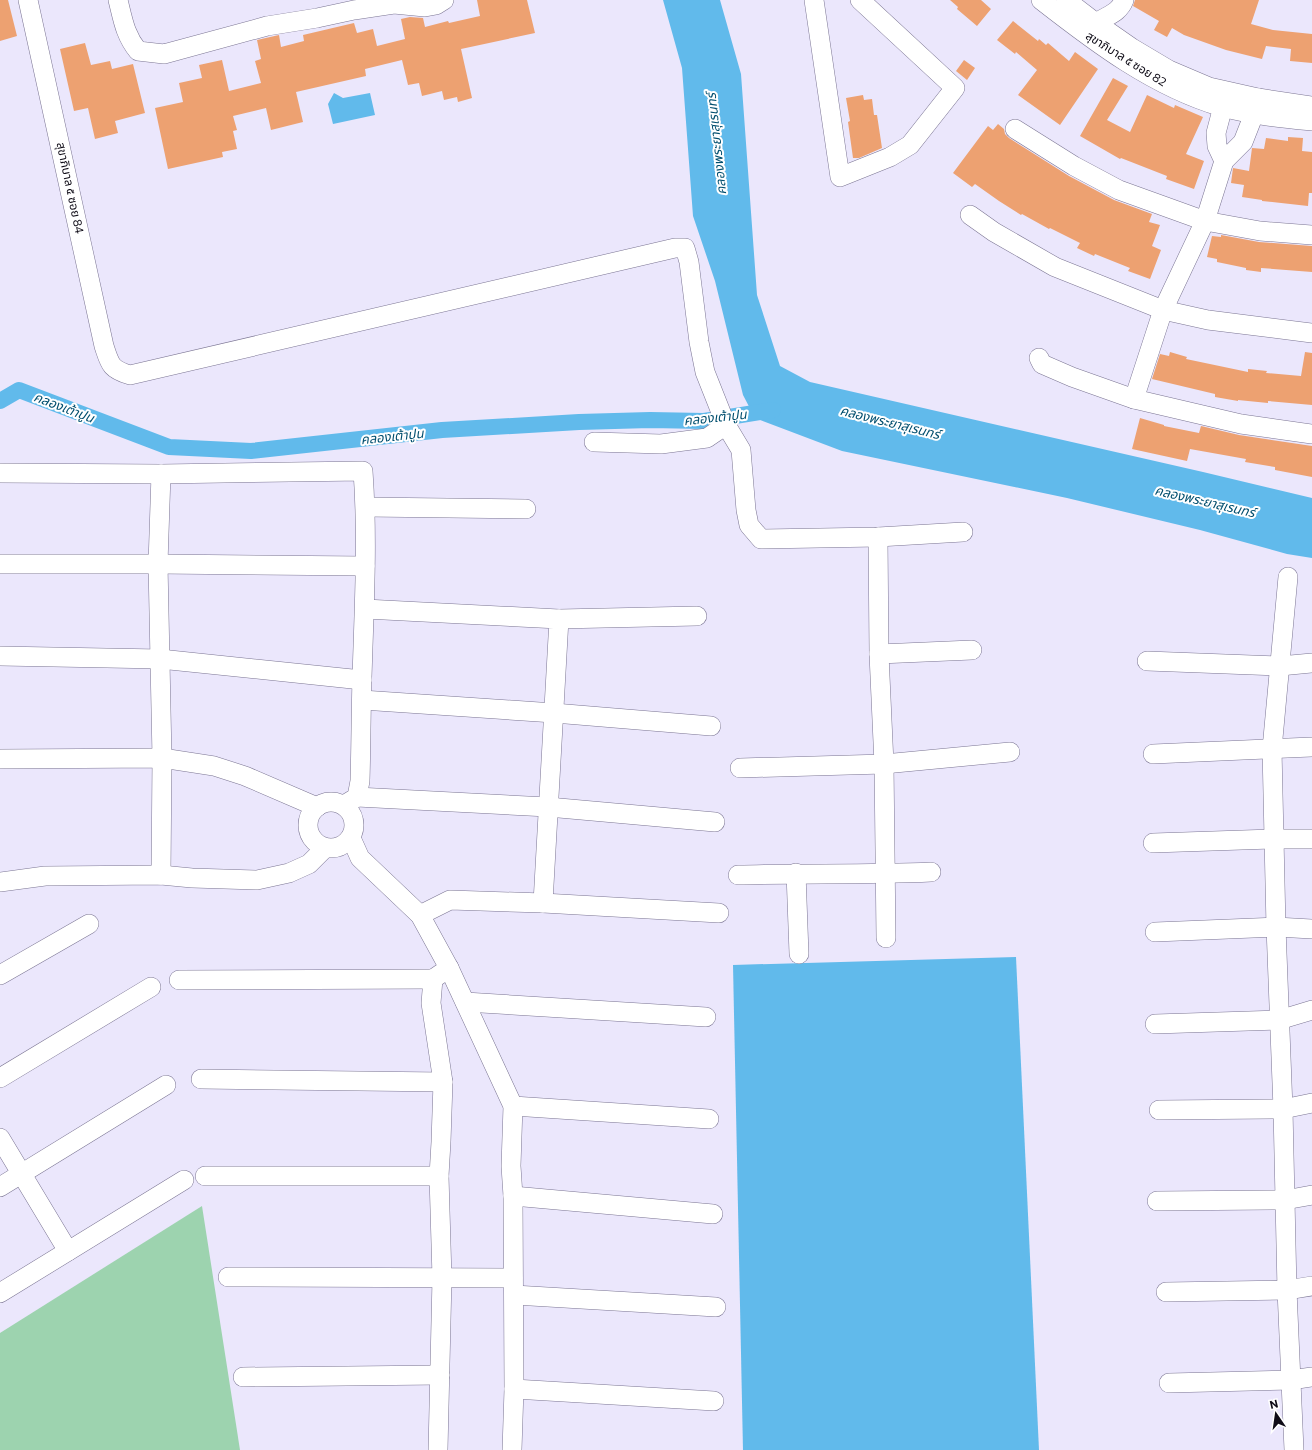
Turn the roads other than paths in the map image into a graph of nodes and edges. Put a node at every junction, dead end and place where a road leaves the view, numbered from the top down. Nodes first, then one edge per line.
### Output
1 (28, 0) edge
2 (118, 0) edge
3 (444, 0) edge
4 (814, 0) edge
5 (1041, 0) edge
6 (1066, 0) edge
7 (1124, 0) edge
8 (863, 1) edge
9 (371, 4) edge
10 (1086, 20) edge
11 (1225, 99) junction
12 (1256, 106) junction
13 (1312, 106) edge
14 (1312, 121) edge
15 (1015, 129) dead end
16 (1224, 161) junction
17 (970, 214) dead end
18 (1205, 221) junction
19 (1312, 235) edge
20 (1163, 310) junction
21 (1312, 333) edge
22 (1039, 358) dead end
23 (1134, 399) junction
24 (723, 418) junction
25 (1312, 434) edge
26 (594, 442) dead end
27 (0, 473) edge
28 (161, 474) junction
29 (366, 507) junction
30 (526, 509) dead end
31 (963, 532) dead end
32 (878, 537) junction
33 (0, 564) edge
34 (158, 564) junction
35 (366, 566) junction
36 (1288, 577) dead end
37 (365, 609) junction
38 (697, 616) dead end
39 (559, 619) junction
40 (972, 650) dead end
41 (879, 654) junction
42 (0, 656) edge
43 (160, 659) junction
44 (1147, 661) dead end
45 (1312, 663) edge
46 (1280, 666) junction
47 (362, 680) junction
48 (362, 700) junction
49 (554, 712) junction
50 (711, 726) dead end
51 (1312, 747) edge
52 (1272, 749) junction
53 (1010, 752) dead end
54 (1153, 754) dead end
55 (162, 758) junction
56 (0, 759) edge
57 (884, 764) junction
58 (740, 768) dead end
59 (351, 801) junction
60 (317, 807) junction
61 (548, 807) junction
62 (715, 822) dead end
63 (351, 838) junction
64 (1273, 839) junction
65 (1312, 839) edge
66 (1153, 843) dead end
67 (325, 848) junction
68 (931, 872) dead end
69 (796, 873) junction
70 (885, 874) junction
71 (738, 875) dead end
72 (161, 876) junction
73 (0, 882) edge
74 (543, 903) junction
75 (719, 913) dead end
76 (420, 915) junction
77 (88, 924) dead end
78 (1276, 927) junction
79 (1312, 929) edge
80 (1155, 932) dead end
81 (886, 938) dead end
82 (799, 954) dead end
83 (449, 968) junction
84 (0, 975) edge
85 (433, 979) junction
86 (179, 980) dead end
87 (151, 986) dead end
88 (465, 1002) junction
89 (1312, 1010) edge
90 (706, 1018) dead end
91 (1279, 1020) junction
92 (1156, 1024) dead end
93 (0, 1078) edge
94 (201, 1078) dead end
95 (443, 1082) junction
96 (166, 1085) dead end
97 (1312, 1103) edge
98 (513, 1106) junction
99 (1283, 1109) junction
100 (1159, 1110) dead end
101 (709, 1118) dead end
102 (0, 1138) edge
103 (21, 1174) junction
104 (205, 1176) dead end
105 (439, 1176) junction
106 (184, 1180) dead end
107 (0, 1187) edge
108 (1312, 1195) edge
109 (513, 1196) junction
110 (1285, 1200) junction
111 (1157, 1201) dead end
112 (713, 1214) dead end
113 (68, 1251) junction
114 (228, 1277) dead end
115 (442, 1278) junction
116 (1312, 1286) edge
117 (514, 1287) junction
118 (1287, 1290) junction
119 (1166, 1292) dead end
120 (0, 1293) edge
121 (716, 1308) dead end
122 (440, 1376) junction
123 (243, 1377) dead end
124 (1312, 1378) edge
125 (1291, 1380) junction
126 (1169, 1383) dead end
127 (514, 1389) junction
128 (714, 1401) dead end
129 (438, 1450) edge
130 (512, 1450) edge
131 (1294, 1450) edge

1 - 24 street, สุขาภิบาล ๕ ซอย 84
2 - 9 street
3 - 9 street
4 - 8 street
5 - 10 street, สุขาภิบาล ๕ ซอย 82
6 - 10 street, สุขาภิบาล ๕ ซอย 82
7 - 10 street
10 - 11 street, สุขาภิบาล ๕ ซอย 82
11 - 12 street, สุขาภิบาล ๕ ซอย 82
11 - 16 street
12 - 13 street, สุขาภิบาล ๕ ซอย 82
12 - 14 street, สุขาภิบาล ๕ ซอย 82
12 - 16 street
15 - 18 street
16 - 18 street
17 - 20 street
18 - 19 street
18 - 20 street
20 - 21 street
20 - 23 street
22 - 23 street
23 - 25 street
24 - 26 street
24 - 32 street
27 - 28 street
28 - 29 street
28 - 34 street
29 - 30 street
29 - 35 street
31 - 32 street
32 - 41 street
33 - 34 street
34 - 35 street
34 - 43 street
35 - 37 street
36 - 46 street
37 - 39 street
37 - 47 street
38 - 39 street
39 - 49 street
40 - 41 street
41 - 57 street
42 - 43 street
43 - 47 street
43 - 55 street
44 - 46 street
45 - 46 street
46 - 52 street
47 - 48 street
48 - 49 street
48 - 59 street
49 - 50 street
49 - 61 street
51 - 52 street
52 - 54 street
52 - 64 street
53 - 57 street
55 - 56 street
55 - 60 street
55 - 72 street
57 - 58 street
57 - 70 street
59 - 60 street
59 - 61 street
59 - 63 street
60 - 67 street
61 - 62 street
61 - 74 street
63 - 67 street
63 - 76 street
64 - 65 street
64 - 66 street
64 - 78 street
67 - 72 street
68 - 70 street
69 - 70 street
69 - 71 street
69 - 82 street
70 - 81 street
72 - 73 street
74 - 75 street
74 - 76 street
76 - 83 street
77 - 84 street
78 - 79 street
78 - 80 street
78 - 91 street
83 - 85 street
83 - 88 street
85 - 86 street
85 - 95 street
87 - 93 street
88 - 90 street
88 - 98 street
89 - 91 street
91 - 92 street
91 - 99 street
94 - 95 street
95 - 105 street
96 - 103 street
97 - 99 street
98 - 101 street
98 - 109 street
99 - 100 street
99 - 110 street
102 - 103 street
103 - 107 street
103 - 113 street
104 - 105 street
105 - 115 street
106 - 113 street
108 - 110 street
109 - 112 street
109 - 117 street
110 - 111 street
110 - 118 street
113 - 120 street
114 - 115 street
115 - 117 street
115 - 122 street
116 - 118 street
117 - 121 street
117 - 127 street
118 - 119 street
118 - 125 street
122 - 123 street
122 - 129 street
124 - 125 street
125 - 126 street
125 - 131 street
127 - 128 street
127 - 130 street

